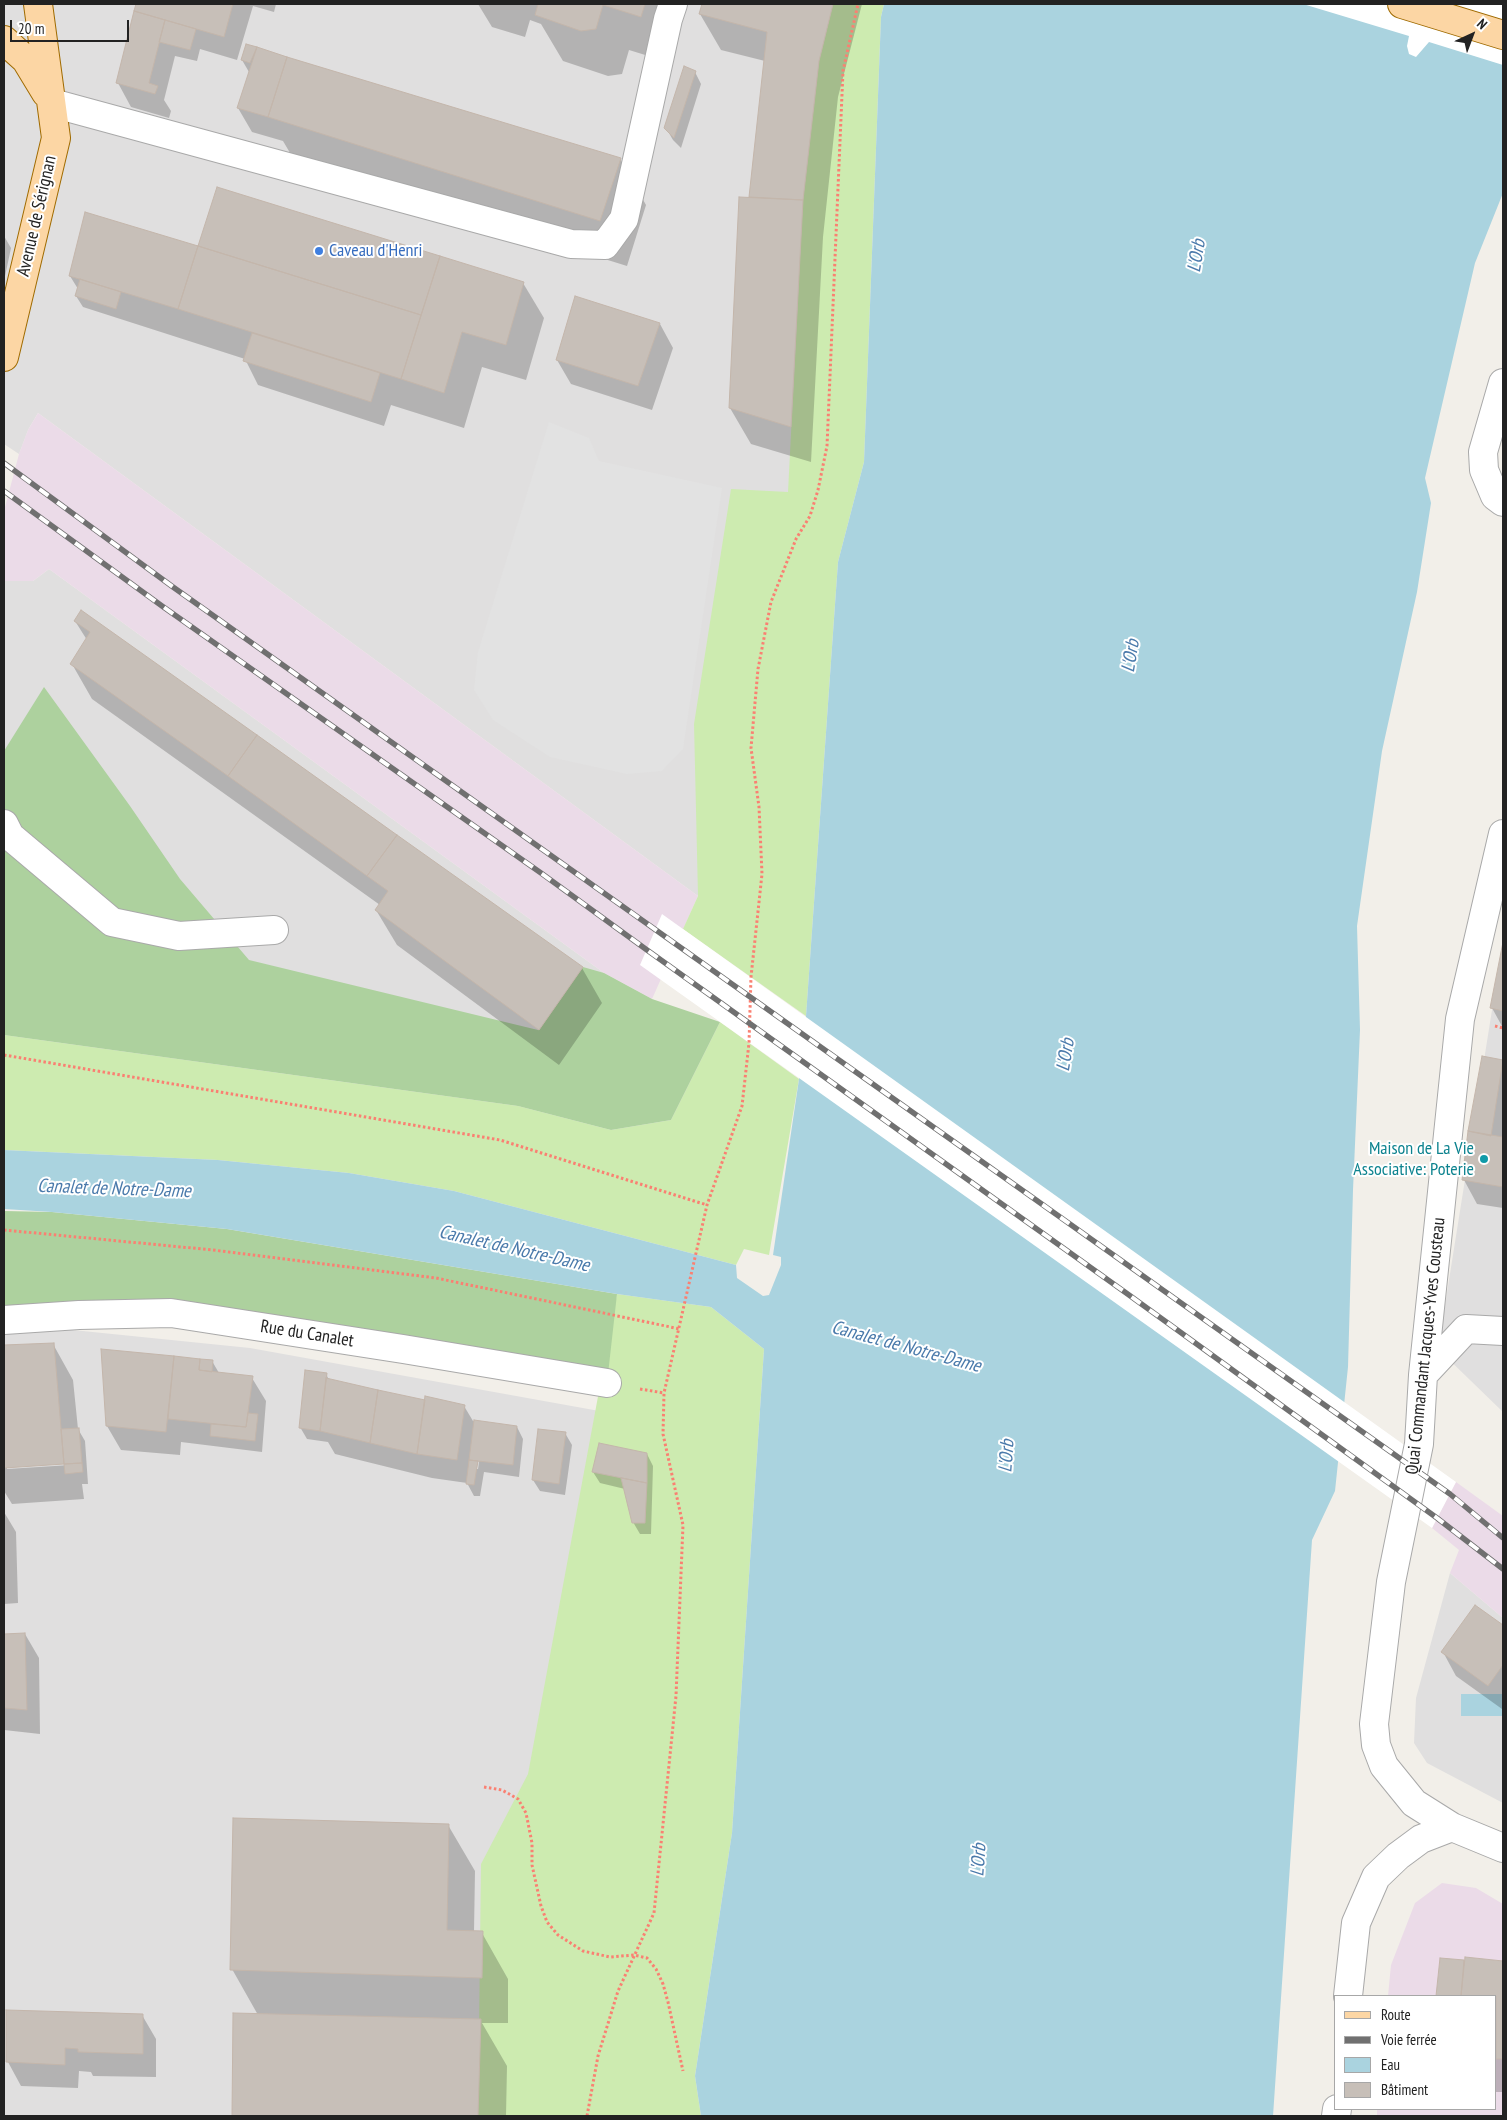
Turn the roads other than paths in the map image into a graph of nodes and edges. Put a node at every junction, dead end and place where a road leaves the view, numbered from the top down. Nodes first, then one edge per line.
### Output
1 (38, 4) edge
2 (673, 4) edge
3 (1402, 4) edge
4 (1503, 35) edge
5 (4, 40) edge
6 (52, 103) junction
7 (4, 357) edge
8 (1503, 383) edge
9 (1503, 502) edge
10 (4, 824) edge
11 (1503, 834) edge
12 (274, 930) dead end
13 (4, 1320) edge
14 (1503, 1331) edge
15 (1423, 1375) junction
16 (607, 1384) dead end
17 (1452, 1827) junction
18 (1503, 1848) edge
19 (1348, 1995) edge

1 - 6 main road, Avenue de Sérignan
2 - 6 street
3 - 4 main road
5 - 6 main road, Avenue de Sérignan
6 - 7 main road, Avenue de Sérignan
8 - 9 street
10 - 12 street
11 - 15 street, Quai Commandant Jacques-Yves Cousteau
13 - 16 street, Rue du Canalet
14 - 15 street
15 - 17 street, Quai Commandant Jacques-Yves Cousteau
17 - 18 street, Quai Commandant Jacques-Yves Cousteau
17 - 19 street

